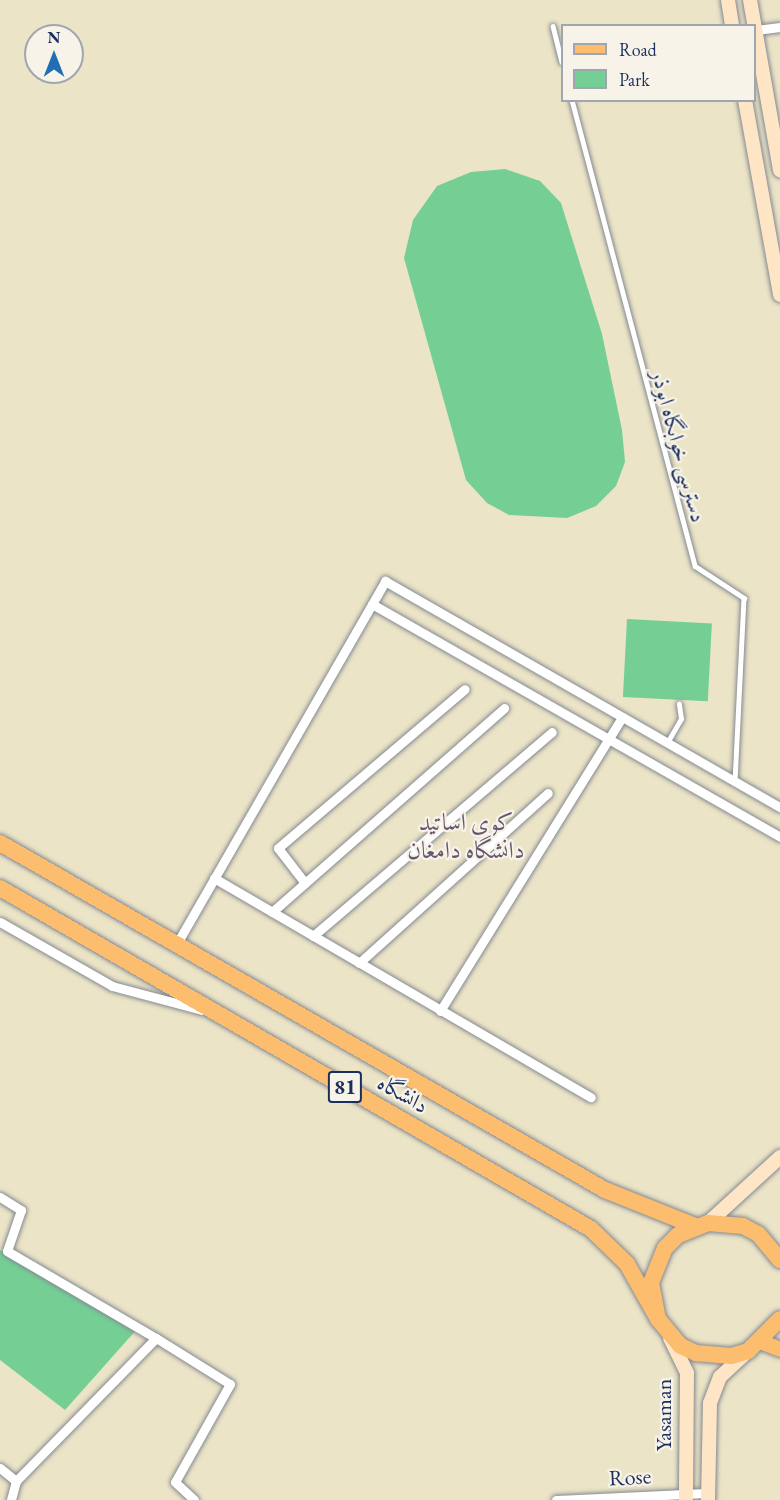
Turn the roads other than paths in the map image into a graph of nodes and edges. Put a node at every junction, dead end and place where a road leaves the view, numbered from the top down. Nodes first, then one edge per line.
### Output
1 (728, 0) edge
2 (750, 0) edge
3 (732, 24) edge
4 (755, 24) edge
5 (553, 26) dead end
6 (780, 27) edge
7 (756, 30) edge
8 (561, 58) edge
9 (573, 102) edge
10 (746, 102) edge
11 (780, 170) edge
12 (780, 295) edge
13 (372, 604) junction
14 (465, 688) dead end
15 (679, 704) dead end
16 (504, 708) dead end
17 (622, 717) junction
18 (552, 732) dead end
19 (609, 740) junction
20 (667, 743) junction
21 (735, 781) junction
22 (548, 793) dead end
23 (780, 807) edge
24 (779, 837) edge
25 (0, 843) edge
26 (214, 878) junction
27 (305, 883) junction
28 (0, 888) edge
29 (272, 912) junction
30 (0, 922) edge
31 (313, 936) junction
32 (176, 945) junction
33 (359, 963) junction
34 (440, 1011) junction
35 (216, 1013) junction
36 (591, 1096) dead end
37 (780, 1157) edge
38 (0, 1197) edge
39 (701, 1225) junction
40 (780, 1260) edge
41 (658, 1319) junction
42 (780, 1319) edge
43 (668, 1334) junction
44 (156, 1338) junction
45 (755, 1346) junction
46 (780, 1349) edge
47 (0, 1468) edge
48 (16, 1481) junction
49 (707, 1496) edge
50 (686, 1497) edge
51 (595, 1499) edge
52 (11, 1500) edge
53 (194, 1500) edge
54 (556, 1500) edge

1 - 3 street
2 - 4 street
5 - 8 lane
6 - 7 street
7 - 11 street
9 - 21 lane, دسترسی خوابگاه ابوذر
10 - 12 street
13 - 17 street
13 - 19 street
13 - 26 street
14 - 27 street
15 - 20 lane
16 - 27 street
17 - 19 street
17 - 20 street
18 - 31 street
19 - 24 street
19 - 34 street
20 - 21 street
21 - 23 street
22 - 33 street
25 - 32 highway, دانشگاه / 81
26 - 29 street
26 - 32 street
27 - 29 street
28 - 35 highway, دانشگاه / 81
29 - 31 street
30 - 35 street
31 - 33 street
32 - 39 highway, دانشگاه / 81
33 - 34 street
34 - 36 street
35 - 41 highway, دانشگاه / 81
37 - 39 street
38 - 44 street
39 - 40 highway, 81
39 - 41 highway, 81
41 - 43 highway, 81
42 - 45 highway
43 - 45 highway, 81
43 - 50 street, Yasaman
44 - 48 street
44 - 53 street
45 - 46 main road, 81
45 - 49 street, Yasaman
47 - 48 street
48 - 52 street
49 - 50 street, Rose
50 - 51 street, Rose
51 - 54 street, Rose

